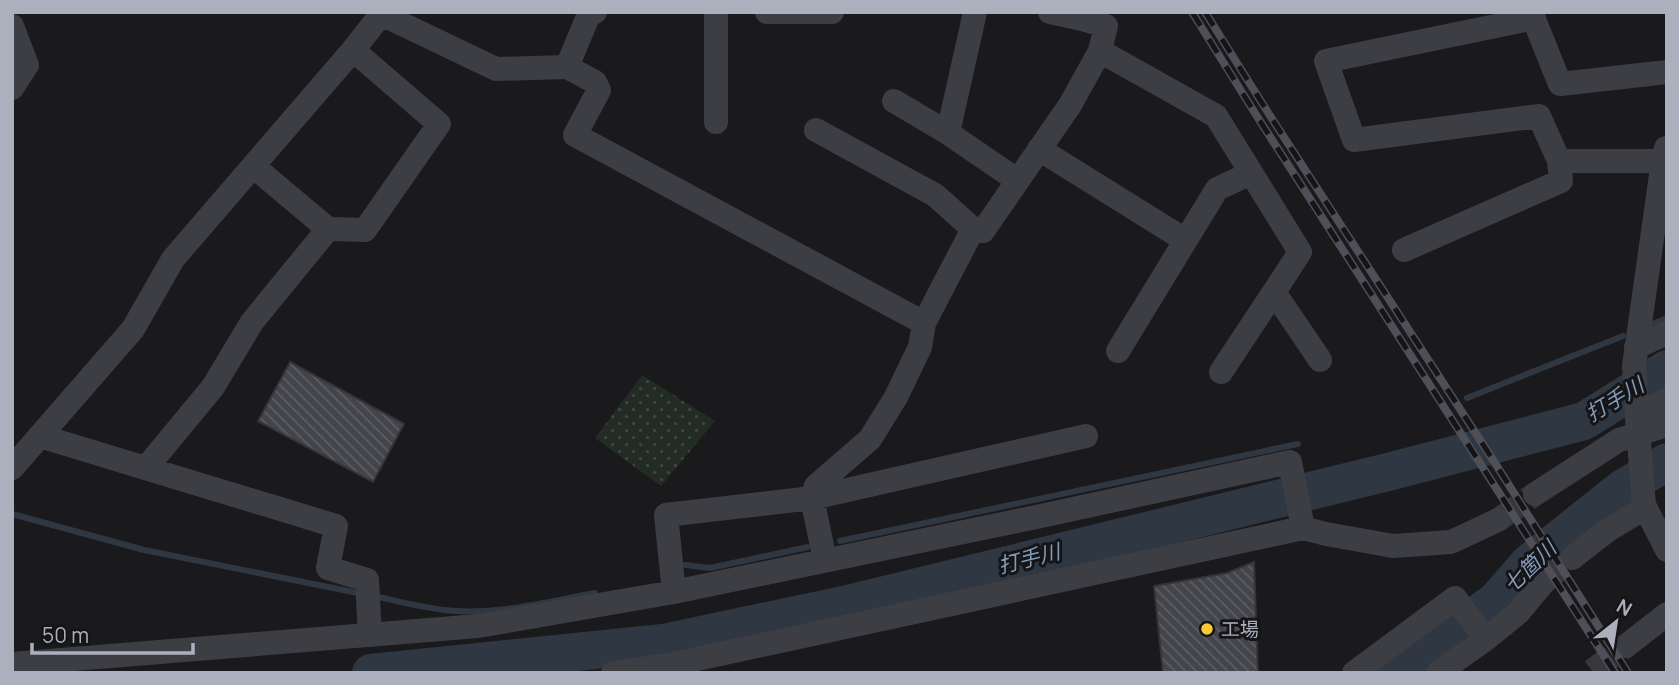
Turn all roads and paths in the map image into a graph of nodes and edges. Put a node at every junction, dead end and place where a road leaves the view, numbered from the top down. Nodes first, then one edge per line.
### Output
1 (595, 12) edge
2 (716, 12) edge
3 (767, 12) edge
4 (832, 12) edge
5 (975, 12) edge
6 (1050, 12) edge
7 (381, 13) edge
8 (1083, 15) edge
9 (1532, 15) edge
10 (12, 26) edge
11 (353, 50) junction
12 (1100, 51) junction
13 (567, 67) junction
14 (1667, 72) edge
15 (12, 88) edge
16 (894, 100) dead end
17 (716, 122) dead end
18 (816, 130) dead end
19 (948, 133) junction
20 (1039, 149) junction
21 (1665, 154) edge
22 (1559, 161) junction
23 (253, 166) junction
24 (1251, 173) junction
25 (1017, 180) junction
26 (328, 229) junction
27 (973, 229) junction
28 (1185, 240) junction
29 (1404, 250) dead end
30 (1274, 292) junction
31 (924, 323) junction
32 (1667, 333) edge
33 (1118, 351) dead end
34 (1635, 356) junction
35 (1320, 360) dead end
36 (1221, 372) dead end
37 (1667, 399) edge
38 (1637, 417) junction
39 (1667, 425) edge
40 (40, 436) junction
41 (1086, 436) dead end
42 (12, 468) edge
43 (146, 468) junction
44 (1535, 494) tunnel mouth
45 (812, 498) junction
46 (1644, 506) junction
47 (1497, 520) tunnel mouth
48 (1303, 527) junction
49 (1667, 550) edge
50 (1572, 558) tunnel mouth
51 (825, 561) junction
52 (1543, 583) tunnel mouth
53 (674, 592) junction
54 (1667, 614) edge
55 (370, 635) junction
56 (1486, 639) junction
57 (1626, 646) tunnel mouth
58 (12, 664) edge
59 (678, 668) edge
60 (613, 673) edge
61 (1354, 673) edge
62 (1438, 673) edge

1 - 13 street
2 - 17 street
3 - 4 street
5 - 19 street
6 - 8 street
7 - 11 street
7 - 13 street
8 - 12 street
9 - 14 street
9 - 22 street
10 - 15 street
11 - 23 street
11 - 26 street
12 - 20 street
12 - 24 street
13 - 31 street
16 - 19 street
18 - 27 street
19 - 25 street
20 - 25 street
20 - 28 street
21 - 22 street
21 - 34 street
22 - 29 street
23 - 26 street
23 - 40 street
24 - 28 street
24 - 30 street
25 - 27 street
26 - 43 street
27 - 31 street
28 - 33 street
30 - 35 street
30 - 36 street
31 - 45 street
32 - 34 street
34 - 38 street
37 - 38 street
38 - 46 street, bridge
39 - 44 street
40 - 42 street
40 - 43 street
41 - 45 street
43 - 55 street
45 - 51 street
45 - 53 street
46 - 49 street
46 - 50 street
47 - 48 street
48 - 51 street
48 - 59 street
51 - 53 street
52 - 56 street
53 - 55 street
54 - 57 street
55 - 58 street
56 - 61 street
56 - 62 street
59 - 60 street

